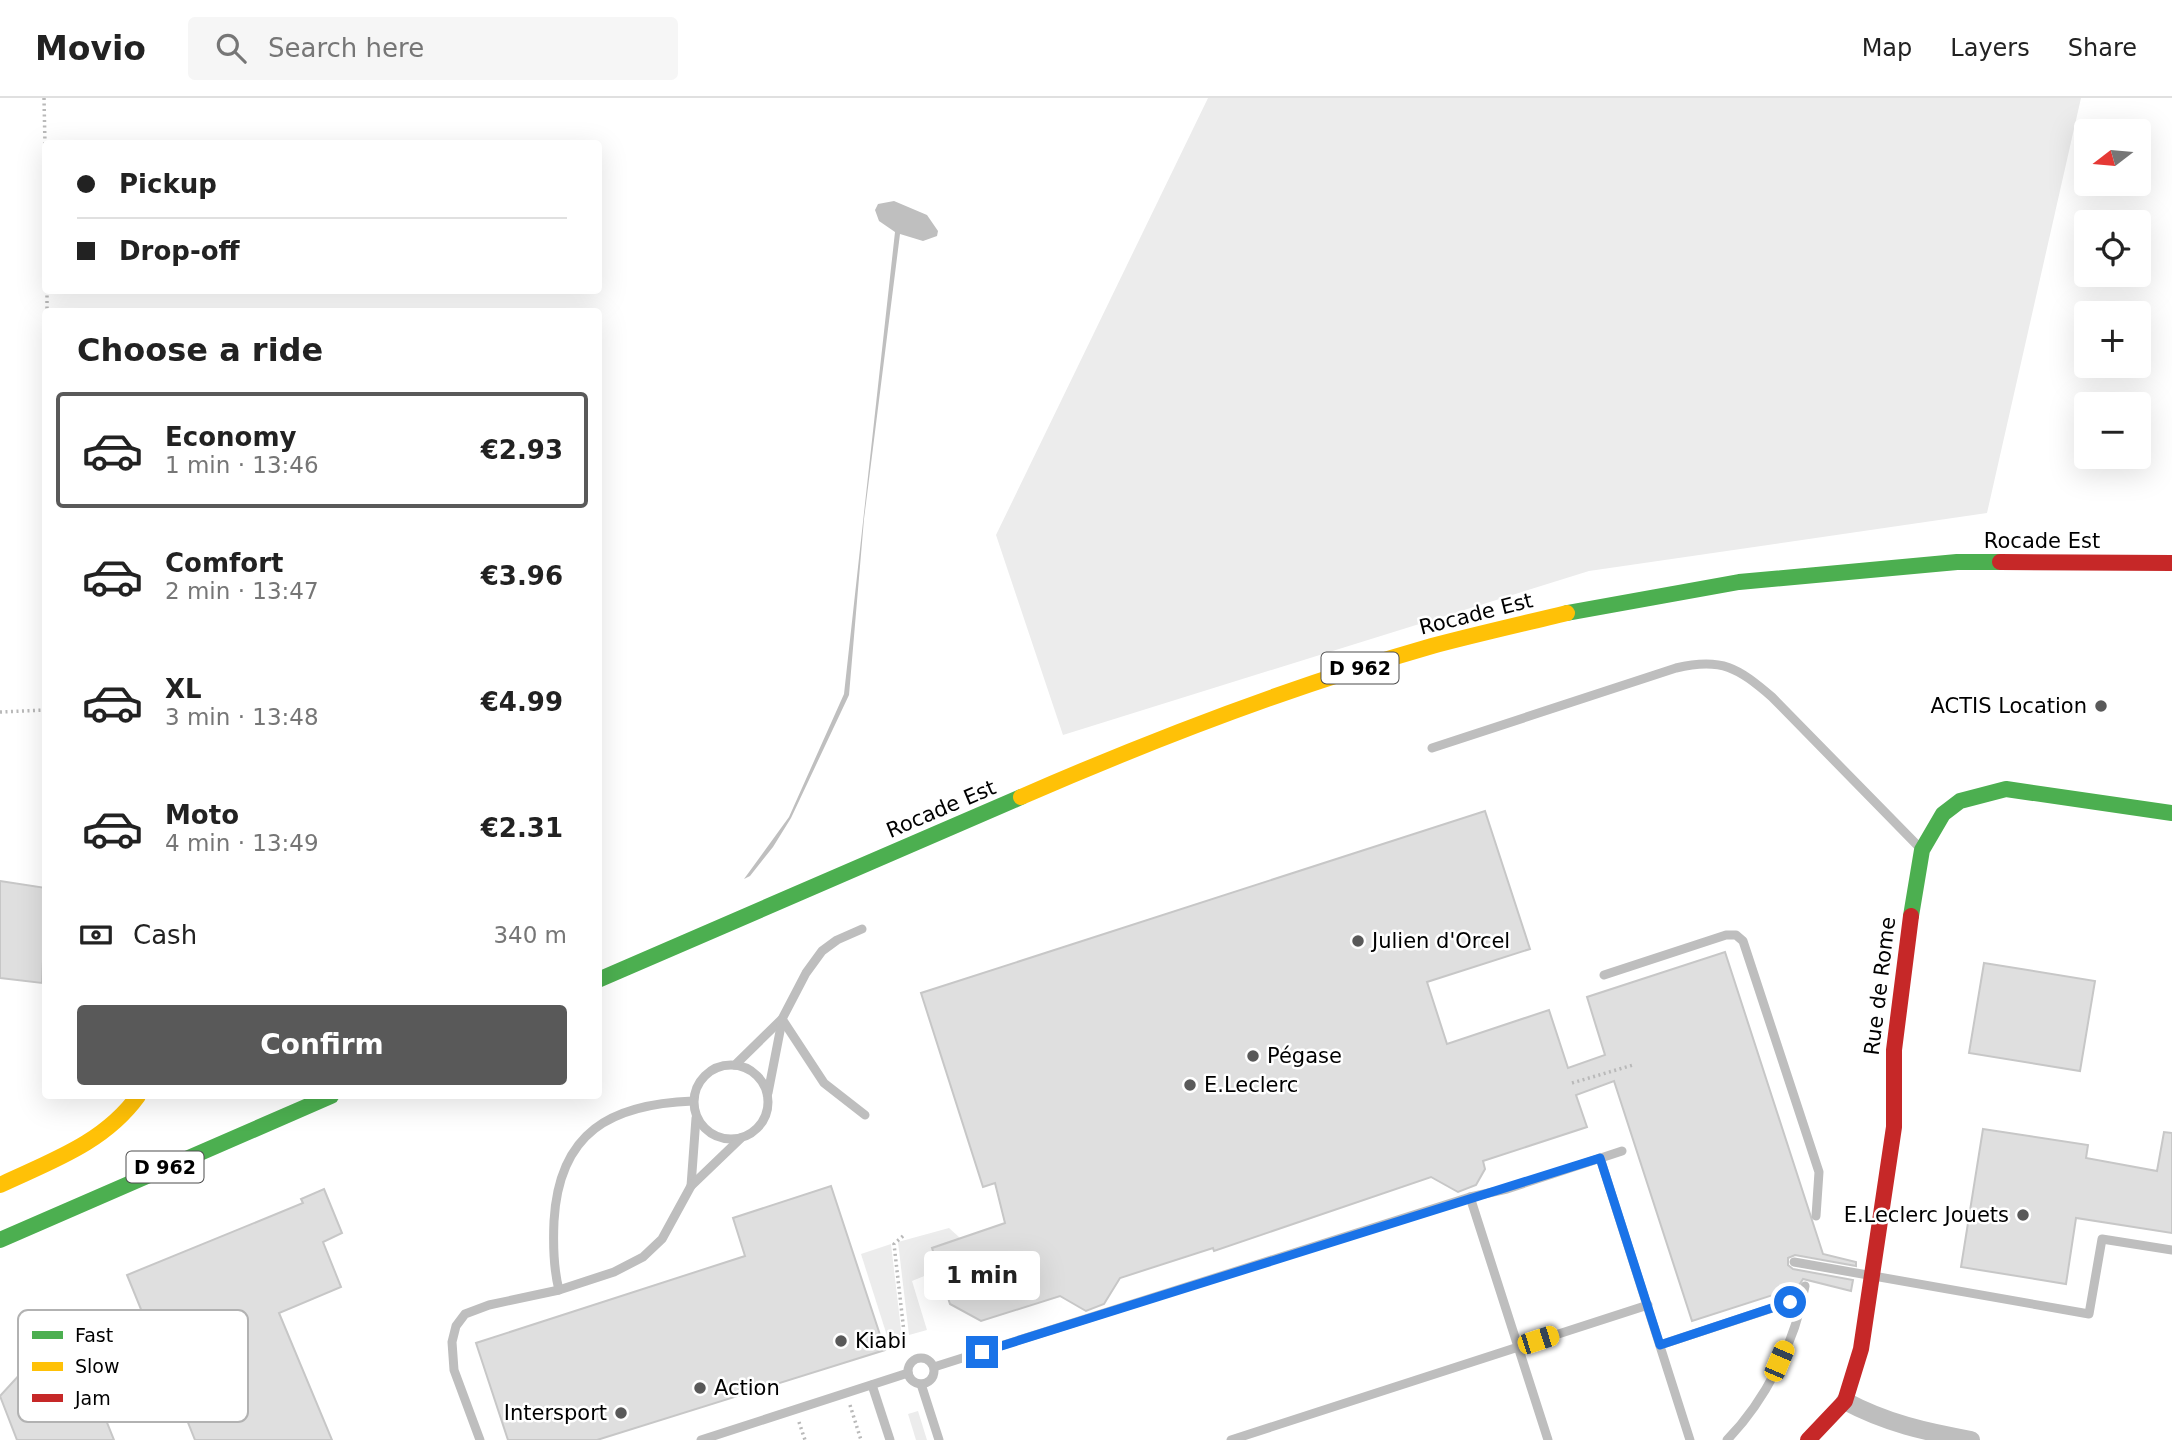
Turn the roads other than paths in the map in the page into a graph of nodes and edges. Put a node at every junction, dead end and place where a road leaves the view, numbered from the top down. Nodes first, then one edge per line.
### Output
1 (2172, 564) edge
2 (1432, 748) dead end
3 (2172, 813) edge
4 (1922, 850) junction
5 (862, 929) dead end
6 (1604, 975) dead end
7 (602, 978) edge
8 (782, 1019) junction
9 (735, 1065) junction
10 (768, 1097) junction
11 (136, 1099) edge
12 (324, 1099) edge
13 (693, 1101) junction
14 (865, 1115) dead end
15 (696, 1117) junction
16 (741, 1138) junction
17 (1622, 1151) dead end
18 (1600, 1158) junction
19 (0, 1185) edge
20 (691, 1186) junction
21 (1470, 1197) junction
22 (1816, 1216) dead end
23 (0, 1240) edge
24 (2172, 1250) edge
25 (1794, 1262) dead end
26 (1874, 1278) junction
27 (1805, 1286) dead end
28 (559, 1290) junction
29 (1803, 1298) junction
30 (1648, 1305) junction
31 (1660, 1345) junction
32 (1518, 1347) junction
33 (934, 1367) junction
34 (908, 1373) junction
35 (921, 1384) junction
36 (872, 1385) junction
37 (1845, 1401) junction
38 (480, 1440) edge
39 (701, 1440) edge
40 (890, 1440) edge
41 (939, 1440) edge
42 (1231, 1440) edge
43 (1548, 1440) edge
44 (1690, 1440) edge
45 (1727, 1440) edge
46 (1808, 1440) edge
47 (1971, 1440) edge

1 - 7 main road, Rocade Est / D 962
2 - 4 lane
3 - 4 main road, Rue de Rome
4 - 26 main road, Rue de Rome
5 - 8 lane
6 - 22 lane
8 - 9 lane
8 - 10 lane
8 - 14 lane
9 - 10 lane
9 - 13 lane
10 - 16 lane
11 - 19 main road
12 - 23 main road, D 962
13 - 15 lane
13 - 28 lane
15 - 16 lane
15 - 20 lane
16 - 20 lane
17 - 18 lane
18 - 21 lane
18 - 30 lane
20 - 28 lane
21 - 32 lane
21 - 33 lane
24 - 26 lane
25 - 26 lane
26 - 37 main road, Rue de Rome
27 - 29 lane
28 - 38 lane
29 - 31 lane
29 - 45 lane
30 - 31 lane
30 - 32 lane
31 - 44 lane
32 - 42 lane
32 - 43 lane
33 - 34 lane
33 - 35 lane
34 - 35 lane
34 - 36 lane
35 - 41 lane
36 - 39 lane
36 - 40 lane
37 - 46 main road, Rue de Rome
37 - 47 street

